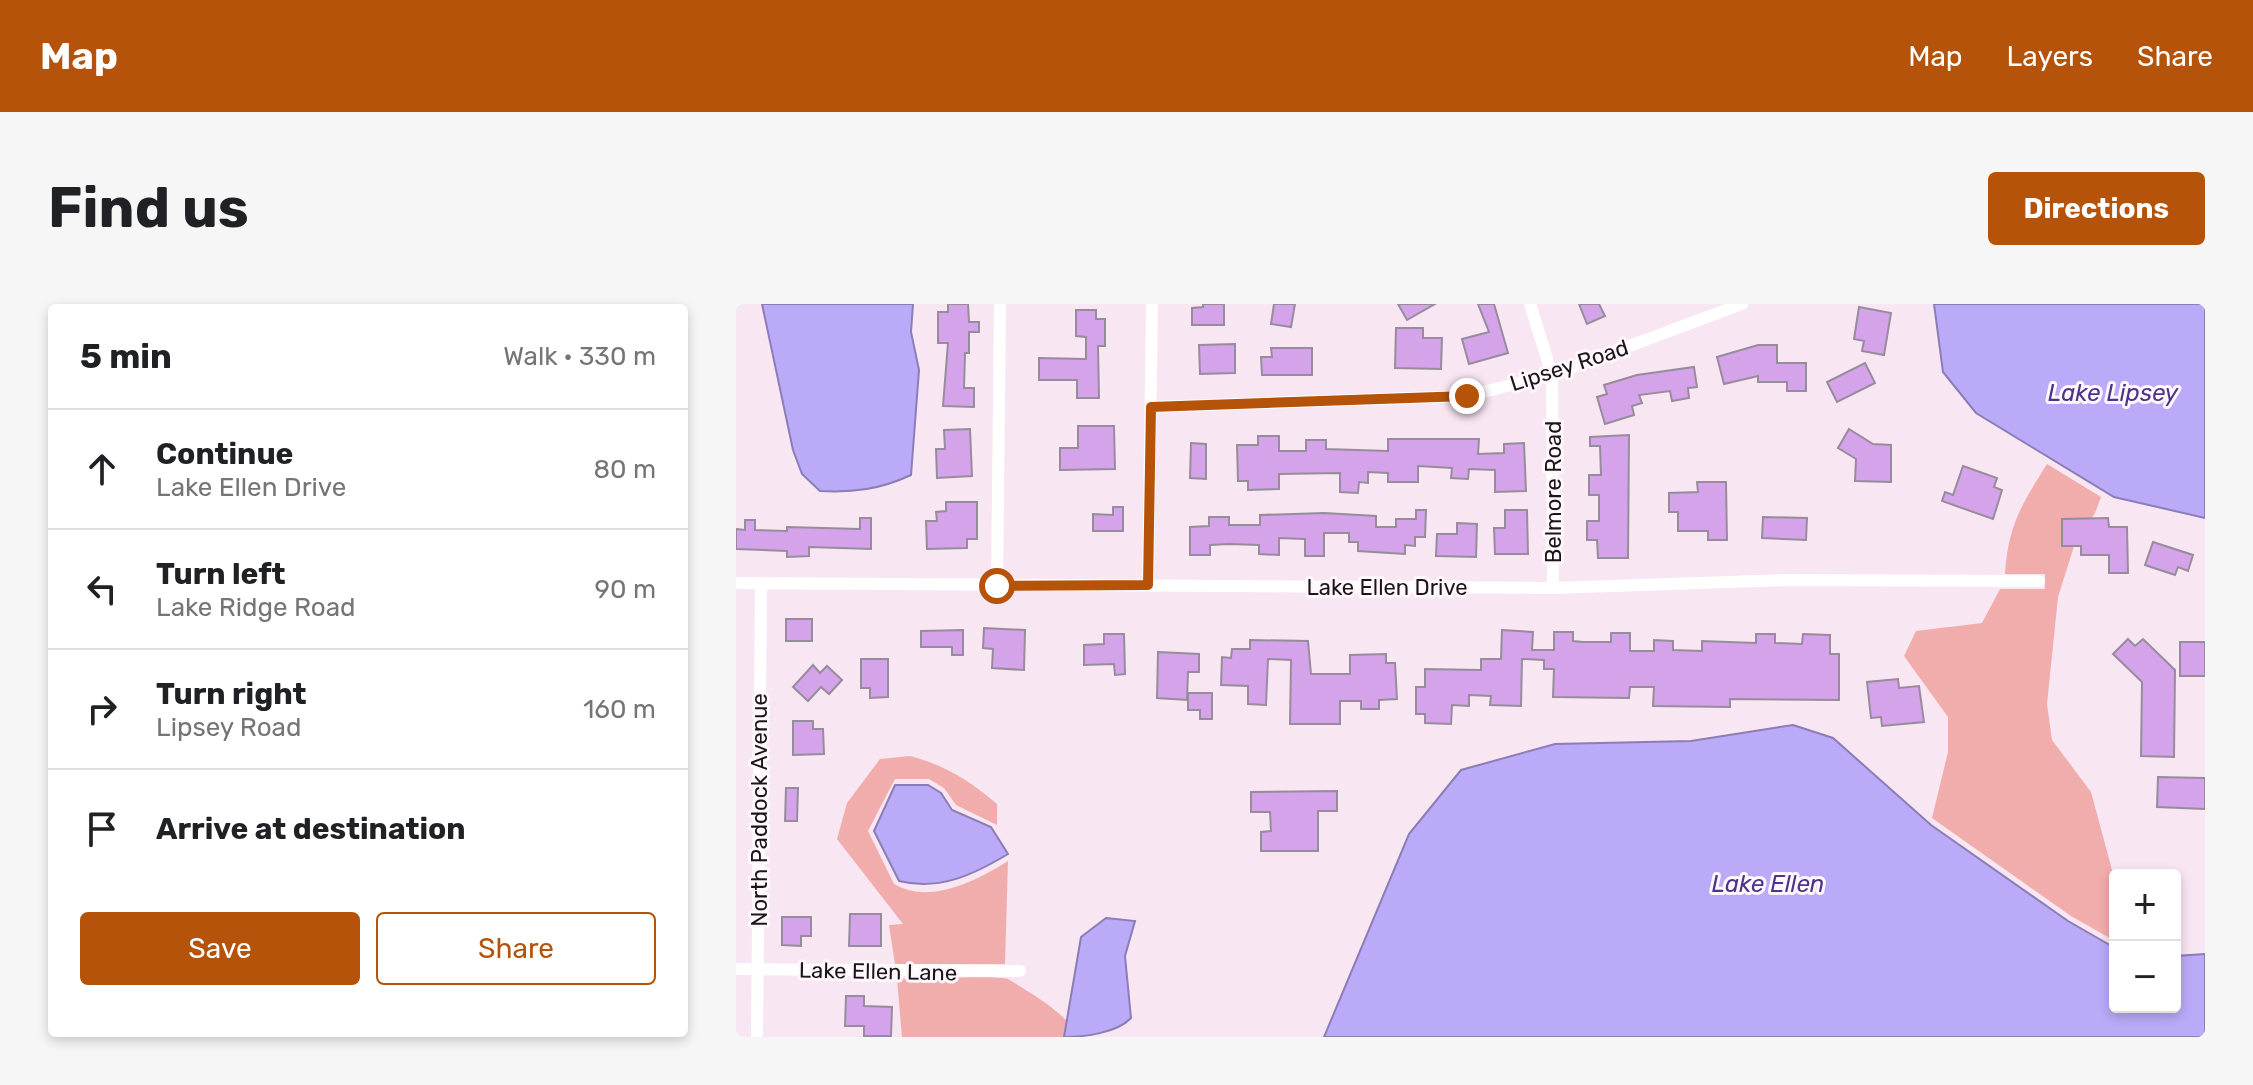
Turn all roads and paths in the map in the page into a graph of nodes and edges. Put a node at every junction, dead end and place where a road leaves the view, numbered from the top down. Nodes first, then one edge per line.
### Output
1 (1000, 304) edge
2 (1152, 304) edge
3 (1530, 304) edge
4 (1742, 304) edge
5 (1552, 375) junction
6 (1151, 407) junction
7 (2039, 581) dead end
8 (736, 583) edge
9 (761, 584) junction
10 (1148, 585) junction
11 (997, 586) junction
12 (1553, 588) junction
13 (736, 969) edge
14 (758, 969) junction
15 (1020, 971) dead end
16 (757, 1037) edge

1 - 11 street
2 - 6 street
3 - 5 street, Belmore Road
4 - 5 street, Lipsey Road
5 - 6 street, Lipsey Road
5 - 12 street, Belmore Road
6 - 10 street
7 - 12 street, Lake Ellen Drive
8 - 9 street, Lake Ellen Drive
9 - 11 street, Lake Ellen Drive
9 - 14 street, North Paddock Avenue
10 - 11 street, Lake Ellen Drive
10 - 12 street, Lake Ellen Drive
13 - 14 street, Lake Ellen Lane
14 - 15 street, Lake Ellen Lane
14 - 16 street, North Paddock Avenue

